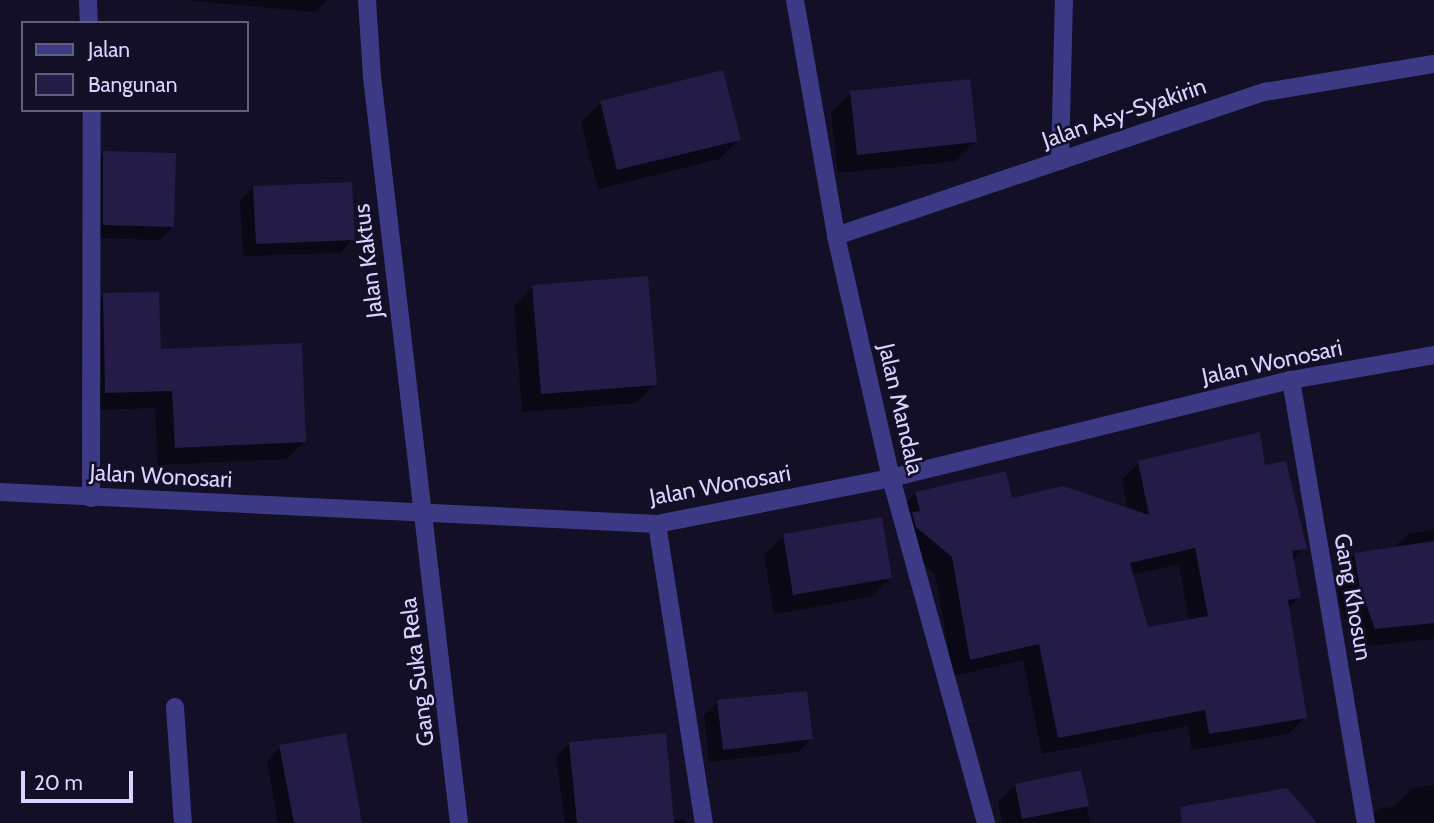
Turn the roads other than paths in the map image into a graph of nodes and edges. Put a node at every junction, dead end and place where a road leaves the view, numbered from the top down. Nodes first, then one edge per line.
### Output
1 (88, 0) edge
2 (367, 0) edge
3 (795, 0) edge
4 (1064, 0) edge
5 (89, 21) edge
6 (1434, 64) edge
7 (92, 112) edge
8 (1060, 161) junction
9 (836, 236) junction
10 (1434, 355) edge
11 (1291, 380) junction
12 (891, 478) junction
13 (0, 492) edge
14 (91, 498) junction
15 (422, 516) junction
16 (657, 524) junction
17 (175, 707) dead end
18 (183, 823) edge
19 (459, 823) edge
20 (704, 823) edge
21 (986, 823) edge
22 (1366, 823) edge

1 - 5 street
2 - 15 street, Jalan Kaktus
3 - 9 street, Jalan Mandala
4 - 8 street
6 - 8 street, Jalan Asy-Syakirin
7 - 14 street
8 - 9 street, Jalan Asy-Syakirin
9 - 12 street, Jalan Mandala
10 - 11 street, Jalan Wonosari
11 - 12 street, Jalan Wonosari
11 - 22 street, Gang Khosun
12 - 16 street, Jalan Wonosari
12 - 21 street, Jalan Mandala
13 - 14 street, Jalan Wonosari
14 - 15 street, Jalan Wonosari
15 - 16 street, Jalan Wonosari
15 - 19 street, Gang Suka Rela
16 - 20 street
17 - 18 street

